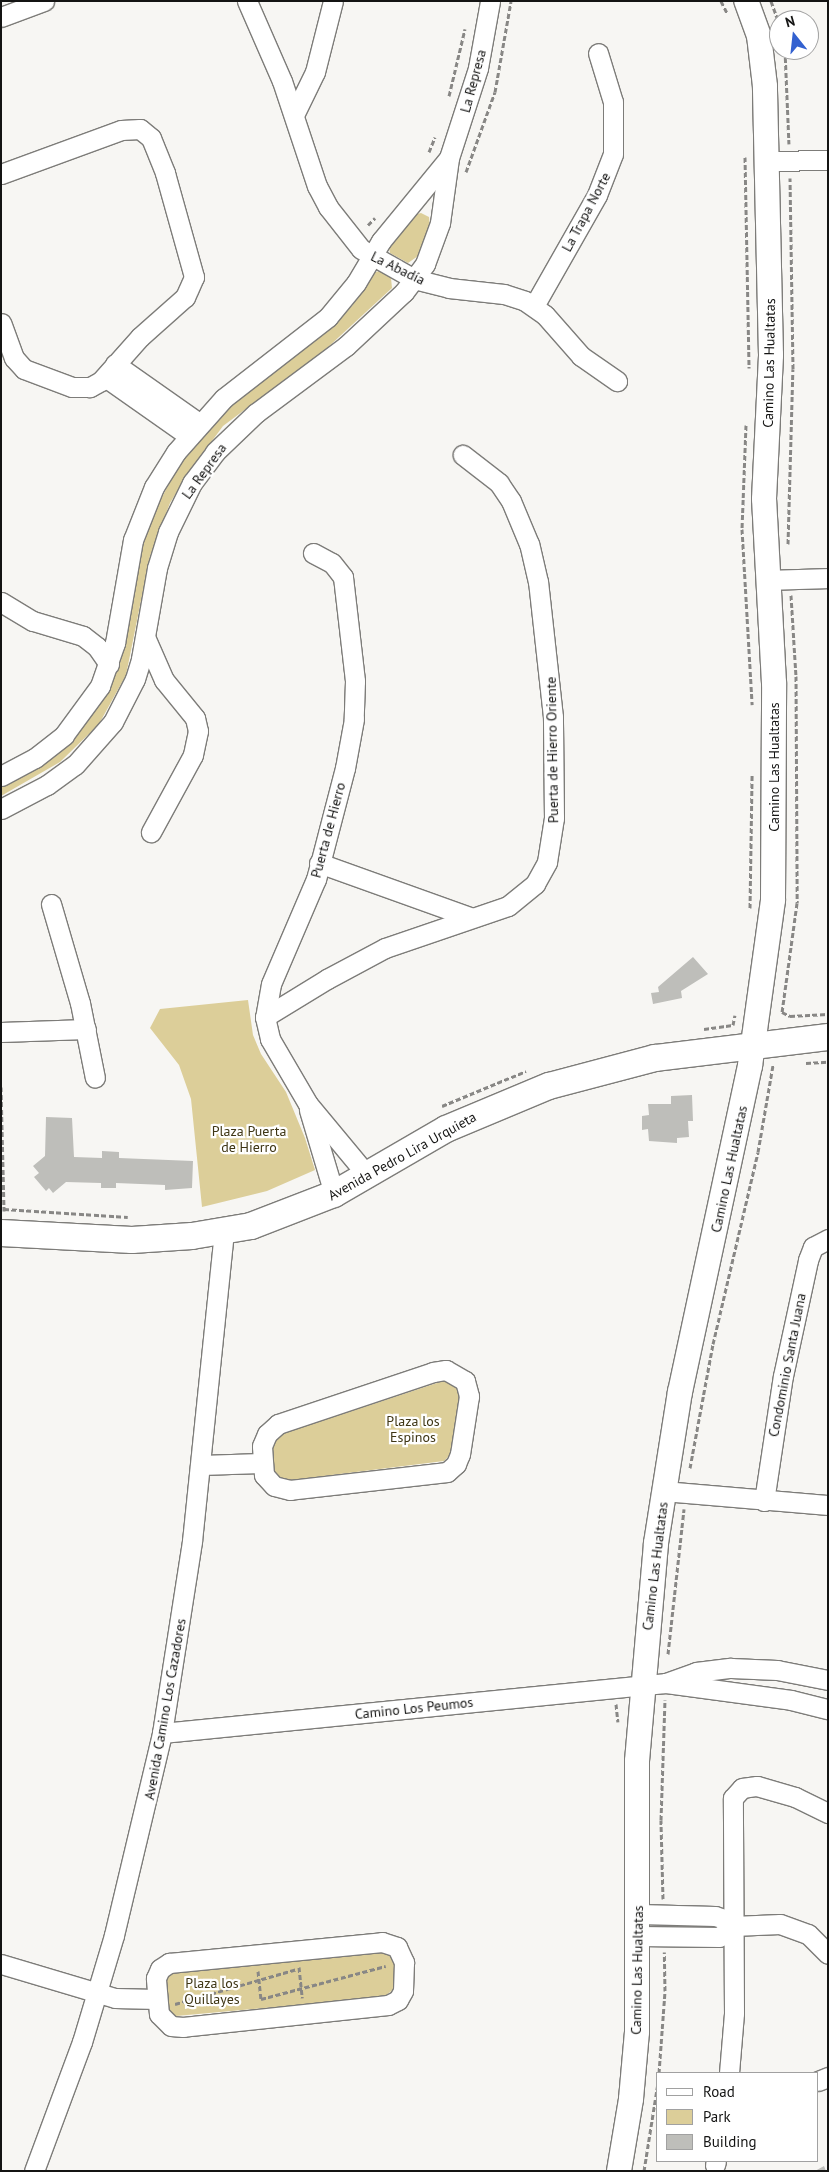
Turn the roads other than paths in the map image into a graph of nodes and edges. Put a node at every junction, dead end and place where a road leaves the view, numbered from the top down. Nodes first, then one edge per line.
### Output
1 (44, 1) edge
2 (247, 1) edge
3 (333, 1) edge
4 (490, 1) edge
5 (746, 1) edge
6 (1, 17) edge
7 (598, 54) dead end
8 (294, 115) junction
9 (449, 158) junction
10 (828, 160) edge
11 (778, 161) junction
12 (1, 174) edge
13 (371, 256) junction
14 (414, 279) junction
15 (534, 306) junction
16 (1, 323) edge
17 (110, 371) junction
18 (617, 381) dead end
19 (194, 429) junction
20 (463, 455) dead end
21 (312, 553) dead end
22 (828, 578) edge
23 (779, 579) junction
24 (1, 602) edge
25 (118, 621) junction
26 (83, 636) junction
27 (146, 639) junction
28 (109, 664) junction
29 (164, 680) junction
30 (128, 695) junction
31 (1, 776) edge
32 (1, 809) edge
33 (151, 832) dead end
34 (319, 863) junction
35 (51, 904) dead end
36 (470, 917) junction
37 (265, 1017) junction
38 (86, 1029) junction
39 (1, 1032) edge
40 (828, 1037) edge
41 (754, 1044) junction
42 (95, 1078) dead end
43 (308, 1104) junction
44 (367, 1175) junction
45 (334, 1194) junction
46 (224, 1232) junction
47 (1, 1233) edge
48 (828, 1238) edge
49 (261, 1463) junction
50 (201, 1465) junction
51 (674, 1492) junction
52 (764, 1501) junction
53 (828, 1505) edge
54 (828, 1680) edge
55 (666, 1682) junction
56 (642, 1685) junction
57 (828, 1709) edge
58 (162, 1733) junction
59 (828, 1813) edge
60 (639, 1925) junction
61 (733, 1926) junction
62 (828, 1954) edge
63 (1, 1964) edge
64 (96, 1993) junction
65 (157, 2004) junction
66 (729, 2072) edge
67 (34, 2171) edge
68 (619, 2171) edge

1 - 6 street
2 - 8 street, La Abadía
3 - 8 street
4 - 9 street, La Represa
5 - 11 street, Camino Las Hualtatas
7 - 15 street, La Trapa Norte
8 - 13 street, La Abadía
9 - 13 street, La Represa
9 - 14 street, La Represa
10 - 11 street
11 - 23 street, Camino Las Hualtatas
12 - 17 street
13 - 14 street, La Abadía
13 - 19 street, La Represa
14 - 15 street, La Abadía
14 - 27 street, La Represa
15 - 18 street, La Abadía
16 - 17 street
17 - 19 street
19 - 25 street, La Represa
20 - 36 street, Puerta de Hierro Oriente
21 - 34 street, Puerta de Hierro
22 - 23 street
23 - 41 street, Camino Las Hualtatas
24 - 26 street
25 - 26 street
25 - 28 street, La Represa
26 - 28 street
27 - 29 street
27 - 30 street, La Represa
28 - 31 street, La Represa
29 - 30 street
29 - 33 street
30 - 32 street, La Represa
34 - 36 street
34 - 37 street, Puerta de Hierro
35 - 38 street
36 - 37 street, Puerta de Hierro Oriente
37 - 43 street, Puerta de Hierro
38 - 39 street
38 - 42 street
40 - 41 main road, Avenida Pedro Lira Urquieta
41 - 44 main road, Avenida Pedro Lira Urquieta
41 - 51 street, Camino Las Hualtatas
43 - 44 street, Puerta de Hierro
43 - 45 street, Puerta de Hierro
44 - 45 main road, Avenida Pedro Lira Urquieta
45 - 46 main road, Avenida Pedro Lira Urquieta
46 - 47 main road, Avenida Pedro Lira Urquieta
46 - 50 street, Avenida Camino Los Cazadores
48 - 52 street, Condominio Santa Juana
49 - 49 street
49 - 50 street
50 - 58 street, Avenida Camino Los Cazadores
51 - 52 street
51 - 56 street, Camino Las Hualtatas
52 - 53 street
54 - 55 street, Camino Los Peumos
55 - 56 street, Camino Los Peumos
55 - 57 street, Camino Los Peumos
56 - 58 street, Camino Los Peumos
56 - 60 street, Camino Las Hualtatas
58 - 64 street, Avenida Camino Los Cazadores
59 - 61 street
60 - 61 street
60 - 61 street
60 - 68 street, Camino Las Hualtatas
61 - 62 street
61 - 66 street
63 - 64 street
64 - 65 street
64 - 67 street, Avenida Camino Los Cazadores
65 - 65 street

